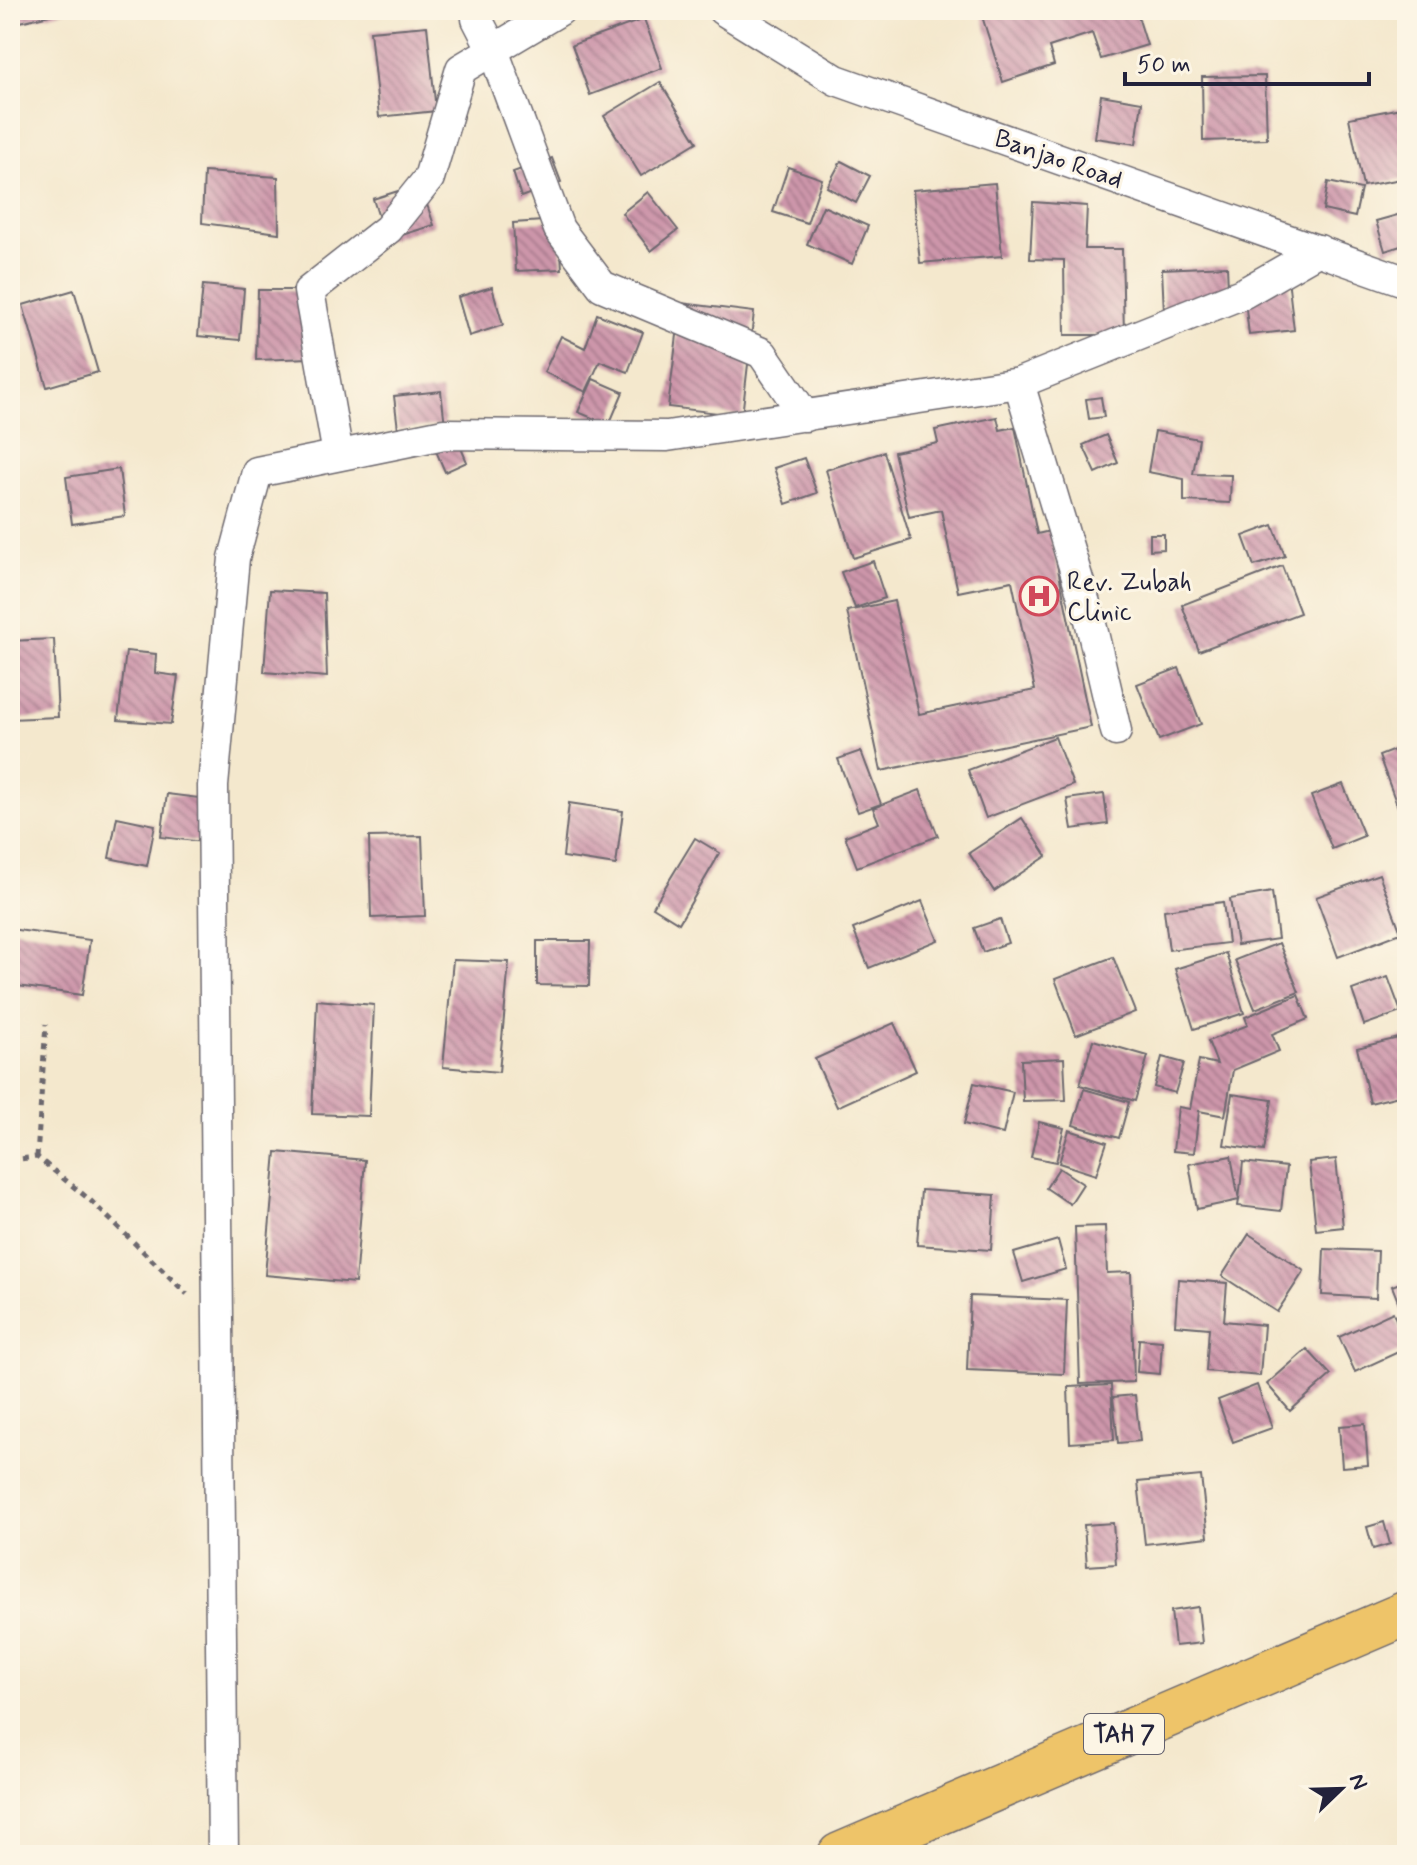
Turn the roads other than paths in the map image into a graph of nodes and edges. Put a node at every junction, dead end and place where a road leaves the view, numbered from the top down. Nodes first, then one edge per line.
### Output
1 (478, 10) edge
2 (560, 10) edge
3 (723, 10) edge
4 (493, 50) junction
5 (1319, 250) junction
6 (1407, 282) edge
7 (1019, 383) junction
8 (805, 416) junction
9 (338, 455) junction
10 (1116, 731) dead end
11 (1407, 1613) edge
12 (863, 1850) edge
13 (223, 1855) edge

1 - 4 street
2 - 4 street
3 - 5 street, Banjao Road
4 - 8 street
4 - 9 street
5 - 6 street, Banjao Road
5 - 7 street
7 - 8 street
7 - 10 street
8 - 9 street
9 - 13 street
11 - 12 highway, TAH 7

